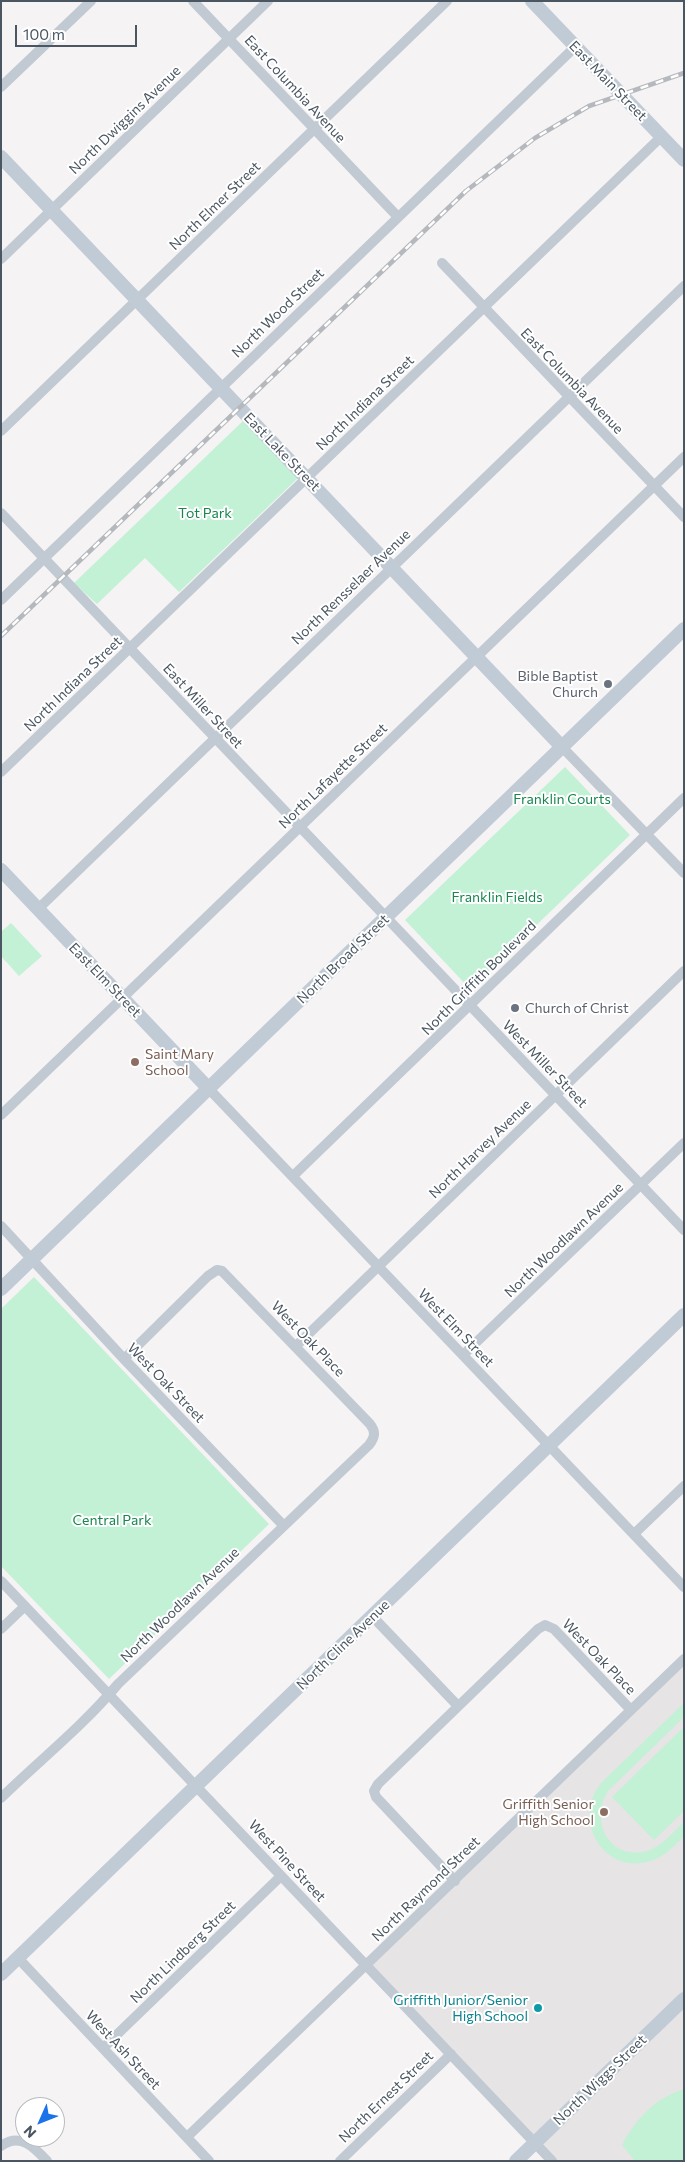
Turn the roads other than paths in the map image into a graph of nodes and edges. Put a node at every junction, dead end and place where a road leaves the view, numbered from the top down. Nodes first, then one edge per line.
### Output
1 (91, 1) edge
2 (193, 1) edge
3 (268, 1) edge
4 (447, 1) edge
5 (532, 1) edge
6 (229, 39) junction
7 (575, 47) junction
8 (1, 87) edge
9 (314, 129) junction
10 (661, 137) junction
11 (1, 157) edge
12 (684, 160) edge
13 (52, 210) junction
14 (398, 218) junction
15 (1, 259) edge
16 (442, 263) dead end
17 (684, 286) edge
18 (137, 300) junction
19 (484, 308) junction
20 (221, 388) junction
21 (568, 397) junction
22 (1, 431) edge
23 (684, 457) edge
24 (307, 477) junction
25 (654, 486) junction
26 (1, 513) edge
27 (684, 517) edge
28 (44, 558) junction
29 (392, 567) junction
30 (1, 600) edge
31 (684, 629) edge
32 (130, 648) junction
33 (477, 656) junction
34 (215, 738) junction
35 (562, 747) junction
36 (1, 772) edge
37 (684, 798) edge
38 (299, 827) junction
39 (646, 834) junction
40 (1, 870) edge
41 (684, 873) edge
42 (38, 909) junction
43 (386, 918) junction
44 (684, 971) edge
45 (122, 998) junction
46 (470, 1006) junction
47 (209, 1089) junction
48 (555, 1095) junction
49 (1, 1115) edge
50 (684, 1143) edge
51 (293, 1176) junction
52 (640, 1185) junction
53 (1, 1226) edge
54 (684, 1230) edge
55 (32, 1259) junction
56 (379, 1267) junction
57 (1, 1289) edge
58 (684, 1315) edge
59 (296, 1346) junction
60 (464, 1355) junction
61 (124, 1359) junction
62 (375, 1431) joint
63 (549, 1445) junction
64 (684, 1486) edge
65 (283, 1525) junction
66 (634, 1534) junction
67 (1, 1581) edge
68 (684, 1587) edge
69 (25, 1606) junction
70 (372, 1616) junction
71 (1, 1629) edge
72 (684, 1660) edge
73 (109, 1695) junction
74 (458, 1706) junction
75 (631, 1710) junction
76 (196, 1787) junction
77 (1, 1798) edge
78 (282, 1876) junction
79 (455, 1881) junction
80 (18, 1958) junction
81 (366, 1966) junction
82 (1, 1974) edge
83 (684, 1999) edge
84 (103, 2048) junction
85 (451, 2054) junction
86 (187, 2137) junction
87 (535, 2142) junction
88 (1, 2146) edge
89 (47, 2161) edge
90 (209, 2161) edge
91 (340, 2161) edge
92 (516, 2161) edge
93 (552, 2161) edge

1 - 8 street
2 - 6 street, East Columbia Avenue
3 - 6 street, North Dwiggins Avenue
4 - 9 street, North Elmer Street
5 - 7 street, East Main Street
6 - 9 street, East Columbia Avenue
6 - 13 street, North Dwiggins Avenue
7 - 10 street, East Main Street
7 - 14 street, North Wood Street
9 - 14 street, East Columbia Avenue
9 - 18 street, North Elmer Street
10 - 12 street, East Main Street
10 - 19 street, North Indiana Street
11 - 13 street, East Lake Street
13 - 15 street, North Dwiggins Avenue
13 - 18 street, East Lake Street
14 - 20 street, North Wood Street
16 - 19 street, East Columbia Avenue
17 - 21 street, North Rensselaer Avenue
18 - 20 street, East Lake Street
18 - 22 street, North Elmer Street
19 - 21 street, East Columbia Avenue
19 - 24 street, North Indiana Street
20 - 24 street, East Lake Street
20 - 28 street, North Wood Street
21 - 25 street, East Columbia Avenue
21 - 29 street, North Rensselaer Avenue
23 - 25 street, North Lafayette Street
24 - 29 street, East Lake Street
24 - 32 street, North Indiana Street
25 - 27 street, East Columbia Avenue
25 - 33 street, North Lafayette Street
26 - 28 street, East Miller Street
28 - 30 street, North Wood Street
28 - 32 street, East Miller Street
29 - 33 street, East Lake Street
29 - 34 street, North Rensselaer Avenue
31 - 35 street, North Broad Street
32 - 34 street, East Miller Street
32 - 36 street, North Indiana Street
33 - 35 street, East Lake Street
33 - 38 street, North Lafayette Street
34 - 38 street, East Miller Street
34 - 42 street, North Rensselaer Avenue
35 - 39 street
35 - 43 street, North Broad Street
37 - 39 street, North Griffith Boulevard
38 - 43 street, East Miller Street
38 - 45 street, North Lafayette Street
39 - 41 street
39 - 46 street, North Griffith Boulevard
40 - 42 street, East Elm Street
42 - 45 street, East Elm Street
43 - 46 street, West Miller Street
43 - 47 street, North Broad Street
44 - 48 street, North Harvey Avenue
45 - 47 street, East Elm Street
45 - 49 street, North Lafayette Street
46 - 48 street, West Miller Street
46 - 51 street, North Griffith Boulevard
47 - 51 street, West Elm Street
47 - 55 street, North Broad Street
48 - 52 street, West Miller Street
48 - 56 street, North Harvey Avenue
50 - 52 street, North Woodlawn Avenue
51 - 56 street, West Elm Street
52 - 54 street, West Miller Street
52 - 60 street, North Woodlawn Avenue
53 - 55 street, West Oak Street
55 - 57 street, North Broad Street
55 - 61 street, West Oak Street
56 - 59 street, North Harvey Avenue
56 - 60 street, West Elm Street
58 - 63 street, North Cline Avenue
59 - 61 street, West Oak Place
59 - 62 street, West Oak Place
60 - 63 street, West Elm Street
61 - 65 street, West Oak Street
62 - 65 street, North Woodlawn Avenue
63 - 66 street, West Elm Street
63 - 70 street, North Cline Avenue
64 - 66 street
65 - 73 street, North Woodlawn Avenue
66 - 68 street, West Elm Street
67 - 69 street, West Pine Street
69 - 71 street
69 - 73 street, West Pine Street
70 - 74 street
70 - 76 street, North Cline Avenue
72 - 75 street, North Raymond Street
73 - 76 street, West Pine Street
73 - 77 street, North Woodlawn Avenue
74 - 75 street, West Oak Place
74 - 79 street
75 - 79 street, North Raymond Street
76 - 78 street, West Pine Street
76 - 80 street, North Cline Avenue
78 - 81 street, West Pine Street
78 - 84 street, North Lindberg Street
79 - 81 street, North Raymond Street
80 - 82 street, North Cline Avenue
80 - 84 street, West Ash Street
81 - 85 street, West Pine Street
81 - 86 street, North Raymond Street
83 - 87 street, North Wiggs Street
84 - 86 street, West Ash Street
85 - 87 street, West Pine Street
85 - 91 street, North Ernest Street
86 - 90 street, West Ash Street
87 - 92 street, North Wiggs Street
87 - 93 street, West Pine Street
88 - 89 street

